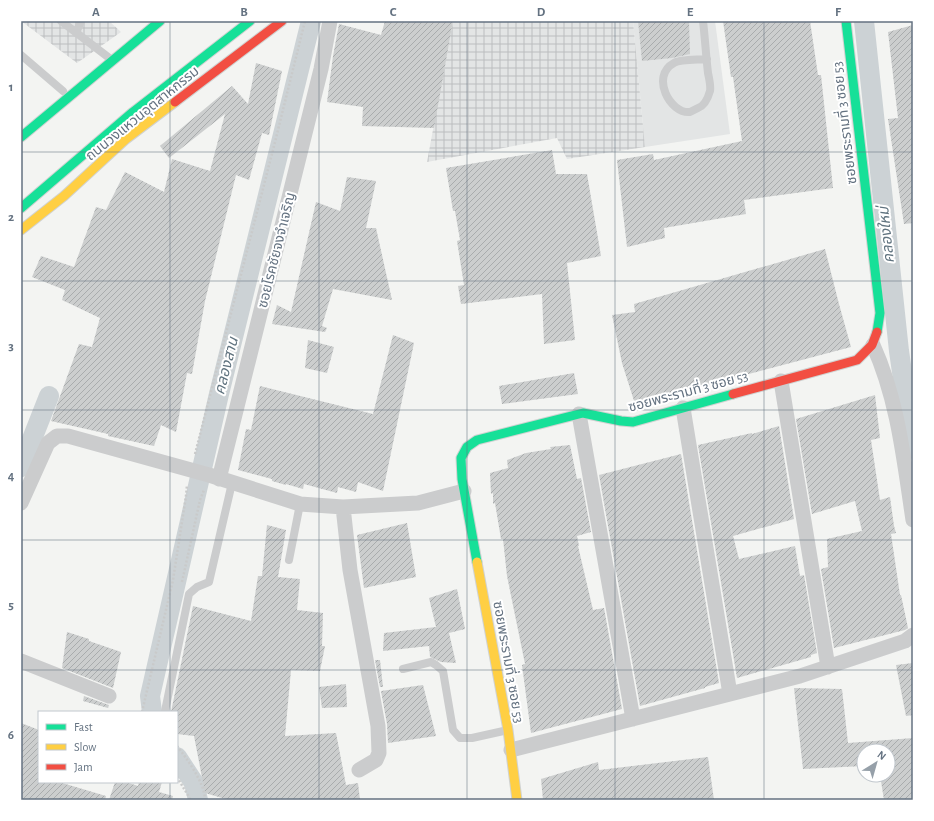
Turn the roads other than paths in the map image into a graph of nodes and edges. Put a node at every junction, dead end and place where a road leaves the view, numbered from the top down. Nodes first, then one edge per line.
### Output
1 (61, 21) edge
2 (81, 21) edge
3 (153, 21) edge
4 (160, 21) edge
5 (250, 21) edge
6 (282, 21) edge
7 (330, 21) edge
8 (703, 21) edge
9 (846, 21) edge
10 (76, 33) junction
11 (21, 55) edge
12 (108, 57) junction
13 (707, 59) junction
14 (63, 90) junction
15 (21, 128) edge
16 (21, 137) edge
17 (21, 208) edge
18 (21, 230) edge
19 (873, 345) junction
20 (781, 381) junction
21 (683, 408) junction
22 (579, 414) junction
23 (219, 479) junction
24 (464, 491) junction
25 (21, 503) edge
26 (300, 504) junction
27 (343, 507) junction
28 (913, 520) edge
29 (289, 560) dead end
30 (913, 635) edge
31 (21, 662) edge
32 (828, 667) junction
33 (403, 669) dead end
34 (730, 694) junction
35 (109, 696) dead end
36 (165, 711) edge
37 (633, 719) junction
38 (508, 730) junction
39 (511, 750) junction
40 (359, 770) dead end
41 (517, 800) edge

1 - 10 lane
2 - 10 lane
3 - 12 street
4 - 16 street
5 - 17 street, ถนนวงแหวนอุตสาหกรรม
6 - 18 street, ถนนวงแหวนอุตสาหกรรม
7 - 23 street, ซอยโรคชัยจงจำเจริญ
8 - 13 lane
9 - 19 street, ซอยพระรามที่ 3 ซอย 53
10 - 12 lane
11 - 14 lane
12 - 14 street
13 - 13 lane
14 - 15 street
19 - 20 street, ซอยพระรามที่ 3 ซอย 53
19 - 28 street
20 - 21 street, ซอยพระรามที่ 3 ซอย 53
20 - 32 street
21 - 22 street, ซอยพระรามที่ 3 ซอย 53
21 - 34 street
22 - 24 street, ซอยพระรามที่ 3 ซอย 53
22 - 37 street
23 - 25 street
23 - 26 street
23 - 36 lane
24 - 27 street
24 - 38 street, ซอยพระรามที่ 3 ซอย 53
26 - 27 street
26 - 29 lane
27 - 40 street
30 - 32 street
31 - 35 street
32 - 34 street
33 - 38 lane
34 - 37 street
37 - 39 street
38 - 39 street, ซอยพระรามที่ 3 ซอย 53
39 - 41 street, ซอยพระรามที่ 3 ซอย 53

